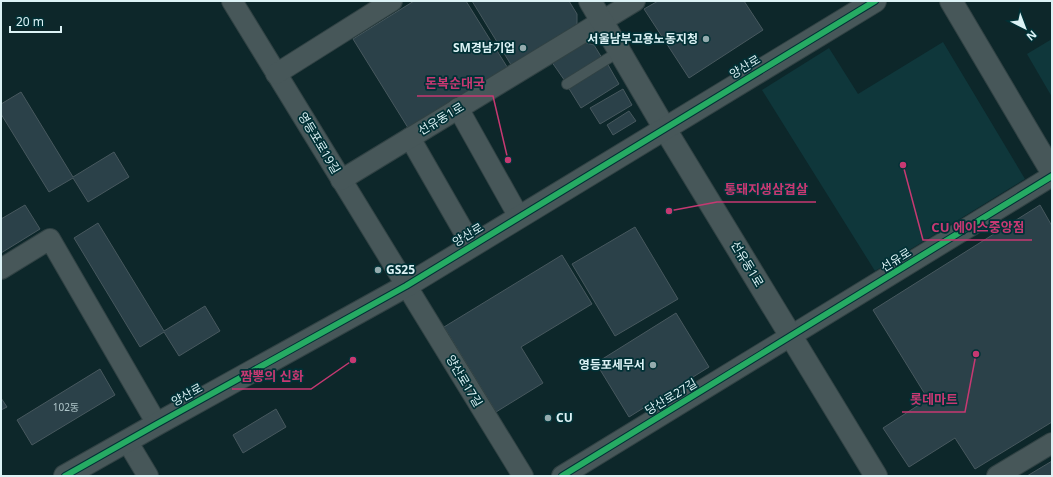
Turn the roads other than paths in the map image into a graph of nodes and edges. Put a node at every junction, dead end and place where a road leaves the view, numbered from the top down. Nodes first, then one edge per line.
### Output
1 (232, 1) edge
2 (392, 1) edge
3 (590, 1) edge
4 (635, 1) edge
5 (875, 1) edge
6 (952, 1) edge
7 (602, 21) junction
8 (620, 51) junction
9 (276, 74) junction
10 (567, 84) dead end
11 (458, 108) junction
12 (665, 129) junction
13 (410, 138) junction
14 (1052, 172) edge
15 (1052, 176) edge
16 (341, 180) junction
17 (519, 217) junction
18 (472, 246) junction
19 (1, 269) edge
20 (406, 286) junction
21 (792, 337) junction
22 (157, 424) junction
23 (127, 441) junction
24 (1052, 443) edge
25 (66, 476) edge
26 (148, 476) edge
27 (523, 476) edge
28 (562, 476) edge
29 (876, 476) edge
30 (997, 476) edge

1 - 9 street, 영등포로19길
2 - 9 street
3 - 7 street, 선유동1로
4 - 7 street
5 - 12 street, 양산로
6 - 14 street
7 - 8 street, 선유동1로
7 - 11 street, 선유동1로
8 - 10 lane
8 - 12 street, 선유동1로
9 - 16 street, 영등포로19길
11 - 13 street, 선유동1로
11 - 17 street
12 - 17 street, 양산로
12 - 21 street, 선유동1로
13 - 16 street, 선유동1로
13 - 18 street, 양산로
15 - 21 street, 선유로
16 - 20 street, 영등포로19길
17 - 18 street, 양산로
18 - 20 street, 양산로
19 - 22 street
20 - 22 street, 양산로
20 - 27 street, 양산로17길
21 - 28 street, 당산로27길
21 - 29 street, 선유동1로
22 - 23 street, 양산로
23 - 25 street, 양산로
23 - 26 street
24 - 30 street

